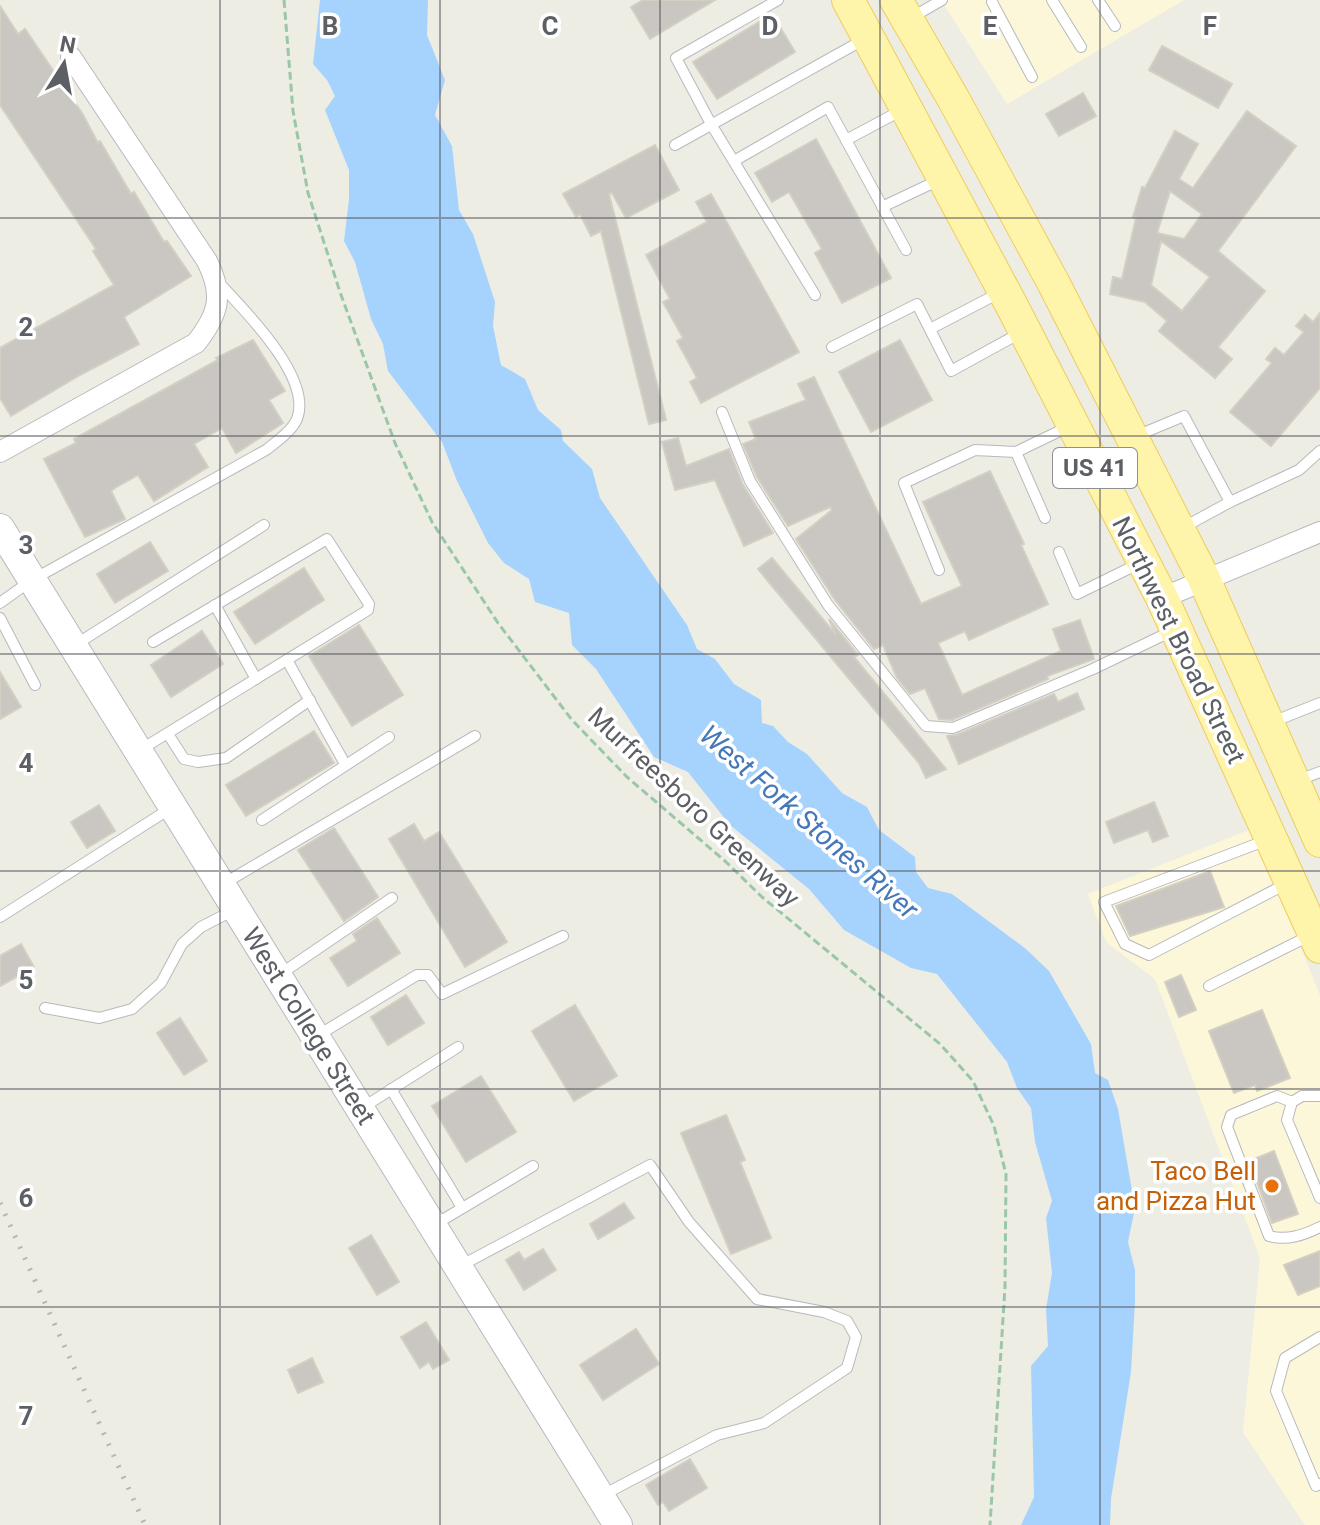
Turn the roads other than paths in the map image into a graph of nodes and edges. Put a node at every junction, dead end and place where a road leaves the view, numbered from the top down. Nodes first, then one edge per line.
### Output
1 (778, 0) edge
2 (848, 0) edge
3 (942, 0) edge
4 (1052, 0) edge
5 (1098, 0) edge
6 (992, 1) edge
7 (902, 10) edge
8 (1115, 26) dead end
9 (868, 37) junction
10 (1081, 47) dead end
11 (71, 57) dead end
12 (1032, 77) dead end
13 (907, 107) junction
14 (709, 119) junction
15 (846, 140) junction
16 (675, 145) dead end
17 (734, 161) junction
18 (944, 178) junction
19 (882, 207) junction
20 (906, 250) dead end
21 (217, 281) junction
22 (1054, 284) junction
23 (815, 295) dead end
24 (1014, 310) junction
25 (930, 329) junction
26 (832, 347) dead end
27 (1114, 403) junction
28 (722, 412) dead end
29 (1073, 424) junction
30 (1132, 437) junction
31 (1320, 451) edge
32 (0, 452) edge
33 (1016, 452) junction
34 (1230, 502) junction
35 (1045, 518) dead end
36 (264, 525) dead end
37 (0, 528) edge
38 (1179, 530) junction
39 (1320, 532) edge
40 (1059, 552) dead end
41 (1143, 561) junction
42 (939, 570) dead end
43 (1204, 579) junction
44 (32, 580) junction
45 (1162, 598) junction
46 (0, 603) edge
47 (215, 605) junction
48 (0, 618) edge
49 (1177, 629) junction
50 (153, 642) dead end
51 (73, 647) junction
52 (287, 660) junction
53 (256, 679) junction
54 (35, 685) dead end
55 (310, 700) junction
56 (1320, 703) edge
57 (1269, 724) junction
58 (168, 734) junction
59 (475, 736) dead end
60 (389, 737) dead end
61 (138, 751) junction
62 (345, 764) junction
63 (1307, 777) edge
64 (173, 807) junction
65 (262, 820) dead end
66 (1272, 838) junction
67 (1320, 841) edge
68 (1292, 881) junction
69 (228, 897) junction
70 (392, 898) dead end
71 (0, 917) edge
72 (563, 936) dead end
73 (1317, 940) edge
74 (278, 977) junction
75 (1209, 986) dead end
76 (45, 1008) dead end
77 (315, 1037) junction
78 (458, 1047) dead end
79 (391, 1089) junction
80 (1320, 1096) edge
81 (1292, 1102) junction
82 (360, 1109) junction
83 (533, 1166) dead end
84 (1320, 1198) edge
85 (461, 1206) junction
86 (432, 1226) junction
87 (1320, 1227) edge
88 (458, 1267) junction
89 (1320, 1337) edge
90 (1320, 1484) edge
91 (600, 1496) junction
92 (618, 1525) edge

1 - 14 lane
2 - 9 main road, Northwest Broad Street / US 41
3 - 7 lane
4 - 10 lane
5 - 8 lane
6 - 12 lane
7 - 22 main road, Northwest Broad Street / US 41
9 - 13 main road, Northwest Broad Street / US 41
9 - 14 lane
11 - 21 street
13 - 15 lane
13 - 18 main road, Northwest Broad Street / US 41
14 - 16 lane
14 - 17 lane
15 - 17 lane
15 - 19 lane
17 - 23 lane
18 - 19 lane
18 - 24 main road, Northwest Broad Street / US 41
19 - 20 lane
21 - 32 street
21 - 44 lane
22 - 24 main road
22 - 27 main road, Northwest Broad Street / US 41
24 - 25 lane
24 - 25 lane
24 - 29 main road, Northwest Broad Street / US 41
25 - 26 lane
27 - 29 main road
27 - 30 main road, Northwest Broad Street / US 41
28 - 49 lane
29 - 33 lane
29 - 41 main road, Northwest Broad Street / US 41
30 - 34 lane
30 - 38 main road, Northwest Broad Street / US 41
31 - 34 lane
33 - 35 lane
33 - 42 lane
34 - 38 lane
36 - 51 lane
37 - 44 street, West College Street
38 - 43 main road, Northwest Broad Street / US 41
39 - 43 street
40 - 41 lane
41 - 45 main road, Northwest Broad Street / US 41
43 - 45 street
43 - 57 main road, Northwest Broad Street / US 41
44 - 46 lane
44 - 51 street, West College Street
45 - 49 main road, Northwest Broad Street / US 41
47 - 50 lane
47 - 52 lane
47 - 53 lane
48 - 54 lane
49 - 66 main road, Northwest Broad Street / US 41
51 - 61 street, West College Street
52 - 53 lane
52 - 55 lane
53 - 58 lane
55 - 58 lane
55 - 62 lane
56 - 57 lane
57 - 63 main road, Northwest Broad Street / US 41
58 - 61 lane
59 - 69 lane
60 - 62 lane
61 - 64 street, West College Street
62 - 65 lane
63 - 67 main road, Northwest Broad Street / US 41
64 - 69 street, West College Street
64 - 71 lane
66 - 68 main road, Northwest Broad Street / US 41
66 - 68 lane
68 - 73 main road, Northwest Broad Street / US 41
69 - 74 street, West College Street
69 - 76 lane
70 - 74 lane
72 - 77 lane
73 - 75 lane
74 - 77 street, West College Street
77 - 82 street, West College Street
78 - 79 lane
79 - 82 lane
79 - 85 lane
80 - 81 lane
81 - 84 lane
81 - 87 lane
82 - 86 street, West College Street
83 - 85 lane
85 - 86 lane
86 - 88 street, West College Street
88 - 91 street, West College Street
88 - 91 lane
89 - 90 lane
91 - 92 street, West College Street

